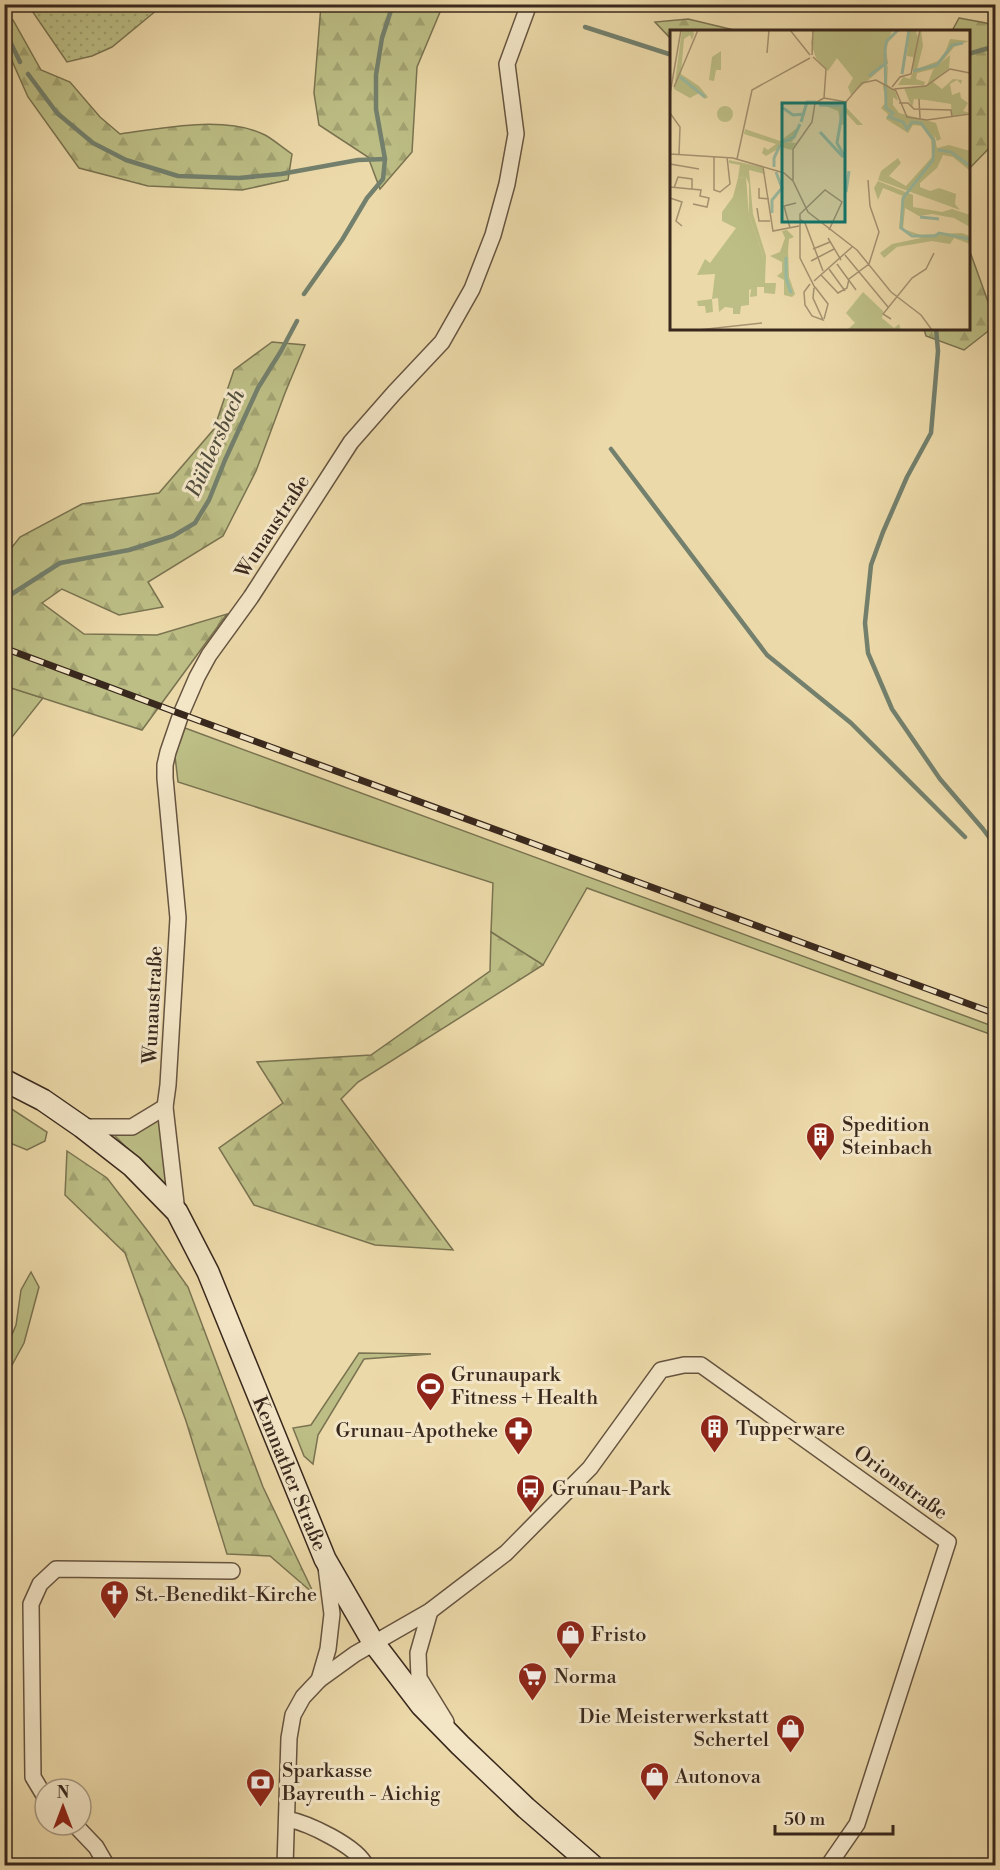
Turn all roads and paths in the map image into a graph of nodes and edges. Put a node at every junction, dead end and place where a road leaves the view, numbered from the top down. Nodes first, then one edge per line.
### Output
1 (529, 4) edge
2 (4, 1080) edge
3 (165, 1107) junction
4 (82, 1127) junction
5 (177, 1212) junction
6 (325, 1559) junction
7 (232, 1571) dead end
8 (430, 1611) junction
9 (373, 1642) junction
10 (319, 1680) junction
11 (460, 1745) junction
12 (33, 1777) edge
13 (287, 1819) junction
14 (86, 1837) edge
15 (107, 1866) edge
16 (285, 1866) edge
17 (366, 1866) edge
18 (593, 1866) edge
19 (828, 1866) edge

1 - 3 street, Wunaustraße
2 - 4 main road, Kemnather Straße
3 - 4 street
3 - 5 street, Wunaustraße
4 - 5 main road, Kemnather Straße
5 - 6 main road, Kemnather Straße
6 - 9 main road, Kemnather Straße
6 - 10 street
7 - 12 street
8 - 9 street, Orionstraße
8 - 11 street
8 - 19 street, Orionstraße
9 - 10 street, Orionstraße
9 - 11 main road, Kemnather Straße
10 - 13 street
11 - 18 main road, Kemnather Straße
13 - 16 street
13 - 17 street
14 - 15 street

